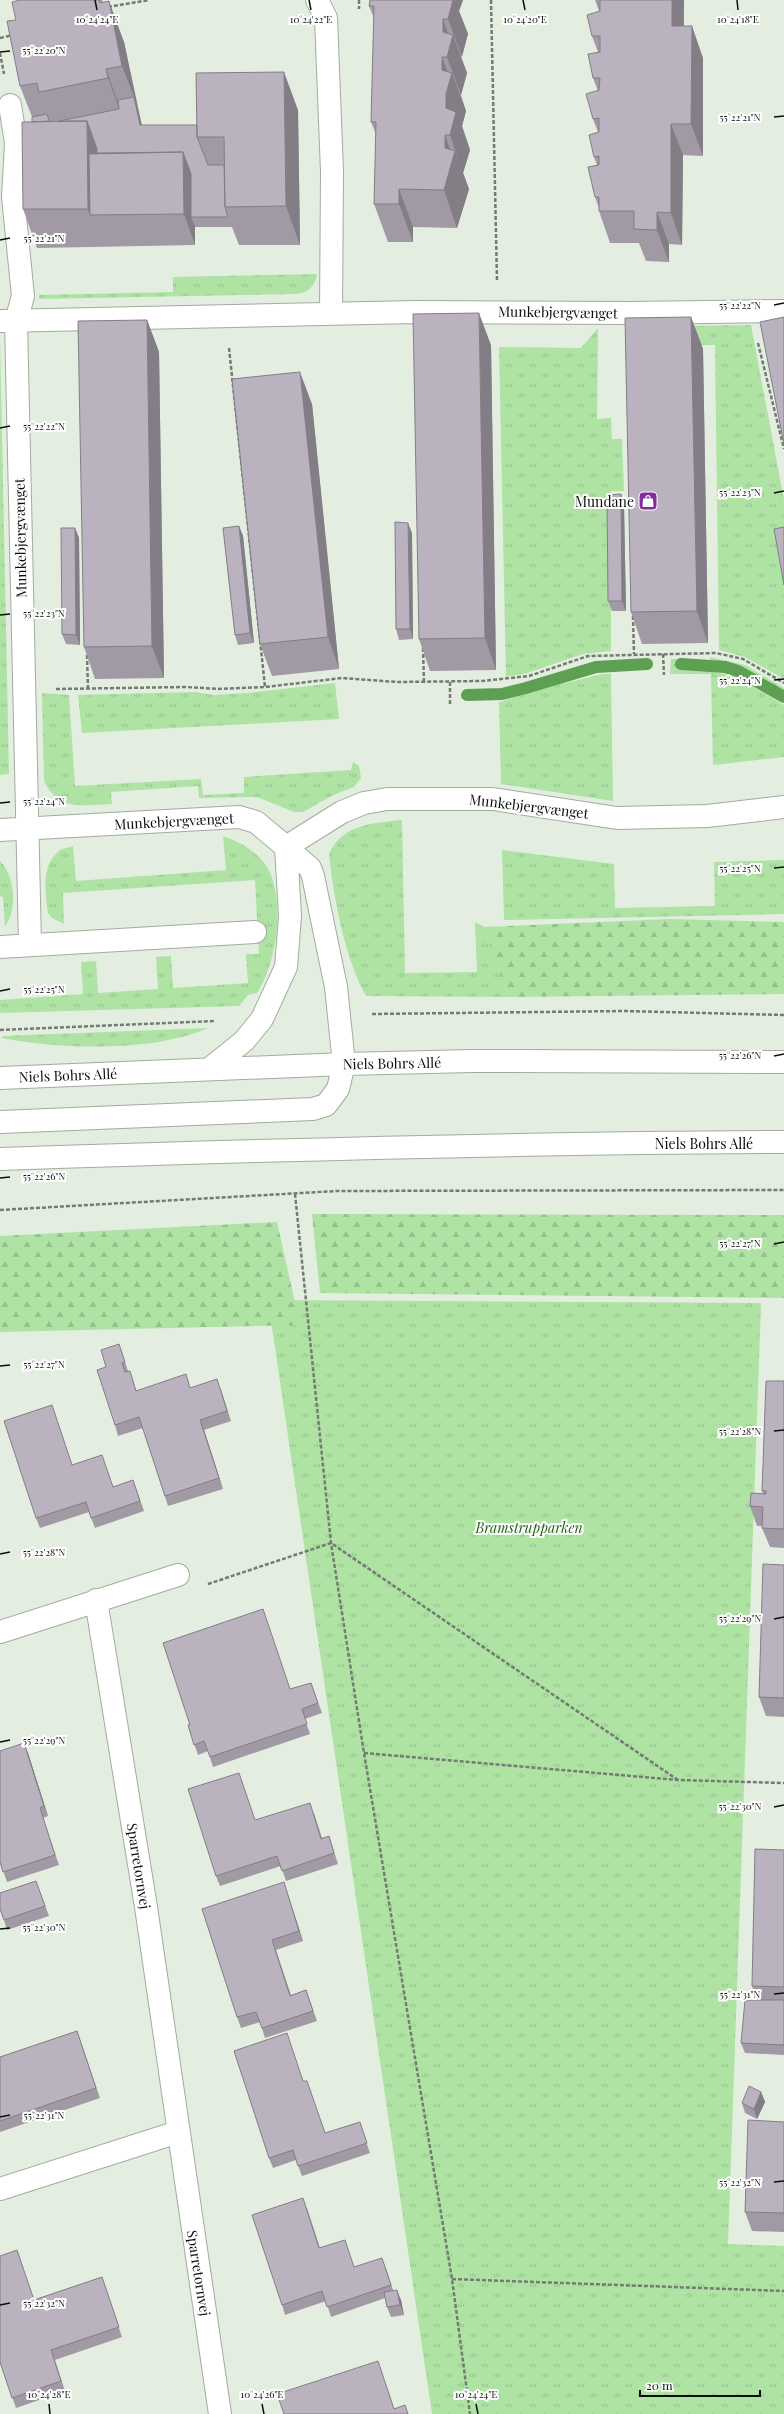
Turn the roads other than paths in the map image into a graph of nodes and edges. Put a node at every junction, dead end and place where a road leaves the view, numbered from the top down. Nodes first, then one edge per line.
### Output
1 (317, 0) edge
2 (10, 105) dead end
3 (784, 311) edge
4 (331, 314) junction
5 (8, 321) edge
6 (784, 807) edge
7 (27, 828) junction
8 (0, 830) edge
9 (286, 848) junction
10 (255, 932) dead end
11 (30, 945) junction
12 (0, 947) edge
13 (784, 1062) edge
14 (344, 1064) junction
15 (208, 1069) junction
16 (0, 1078) edge
17 (0, 1122) edge
18 (784, 1142) edge
19 (0, 1159) edge
20 (178, 1576) road end
21 (96, 1600) junction
22 (0, 1632) edge
23 (178, 2132) junction
24 (0, 2189) edge
25 (220, 2414) edge

1 - 4 street
2 - 5 street
3 - 4 street, Munkebjergvænget
4 - 5 street, Munkebjergvænget
5 - 7 street, Munkebjergvænget
6 - 9 street, Munkebjergvænget
7 - 8 street, Munkebjergvænget
7 - 9 street, Munkebjergvænget
7 - 11 street, Munkebjergvænget
9 - 14 street, Munkebjergvænget
9 - 15 street
10 - 11 street
11 - 12 street
13 - 14 street, Niels Bohrs Allé
14 - 15 street, Niels Bohrs Allé
14 - 17 street, Munkebjergvænget
15 - 16 street, Niels Bohrs Allé
18 - 19 street, Niels Bohrs Allé
20 - 21 street
21 - 22 street
21 - 23 street, Sparretornvej
23 - 24 street
23 - 25 street, Sparretornvej

